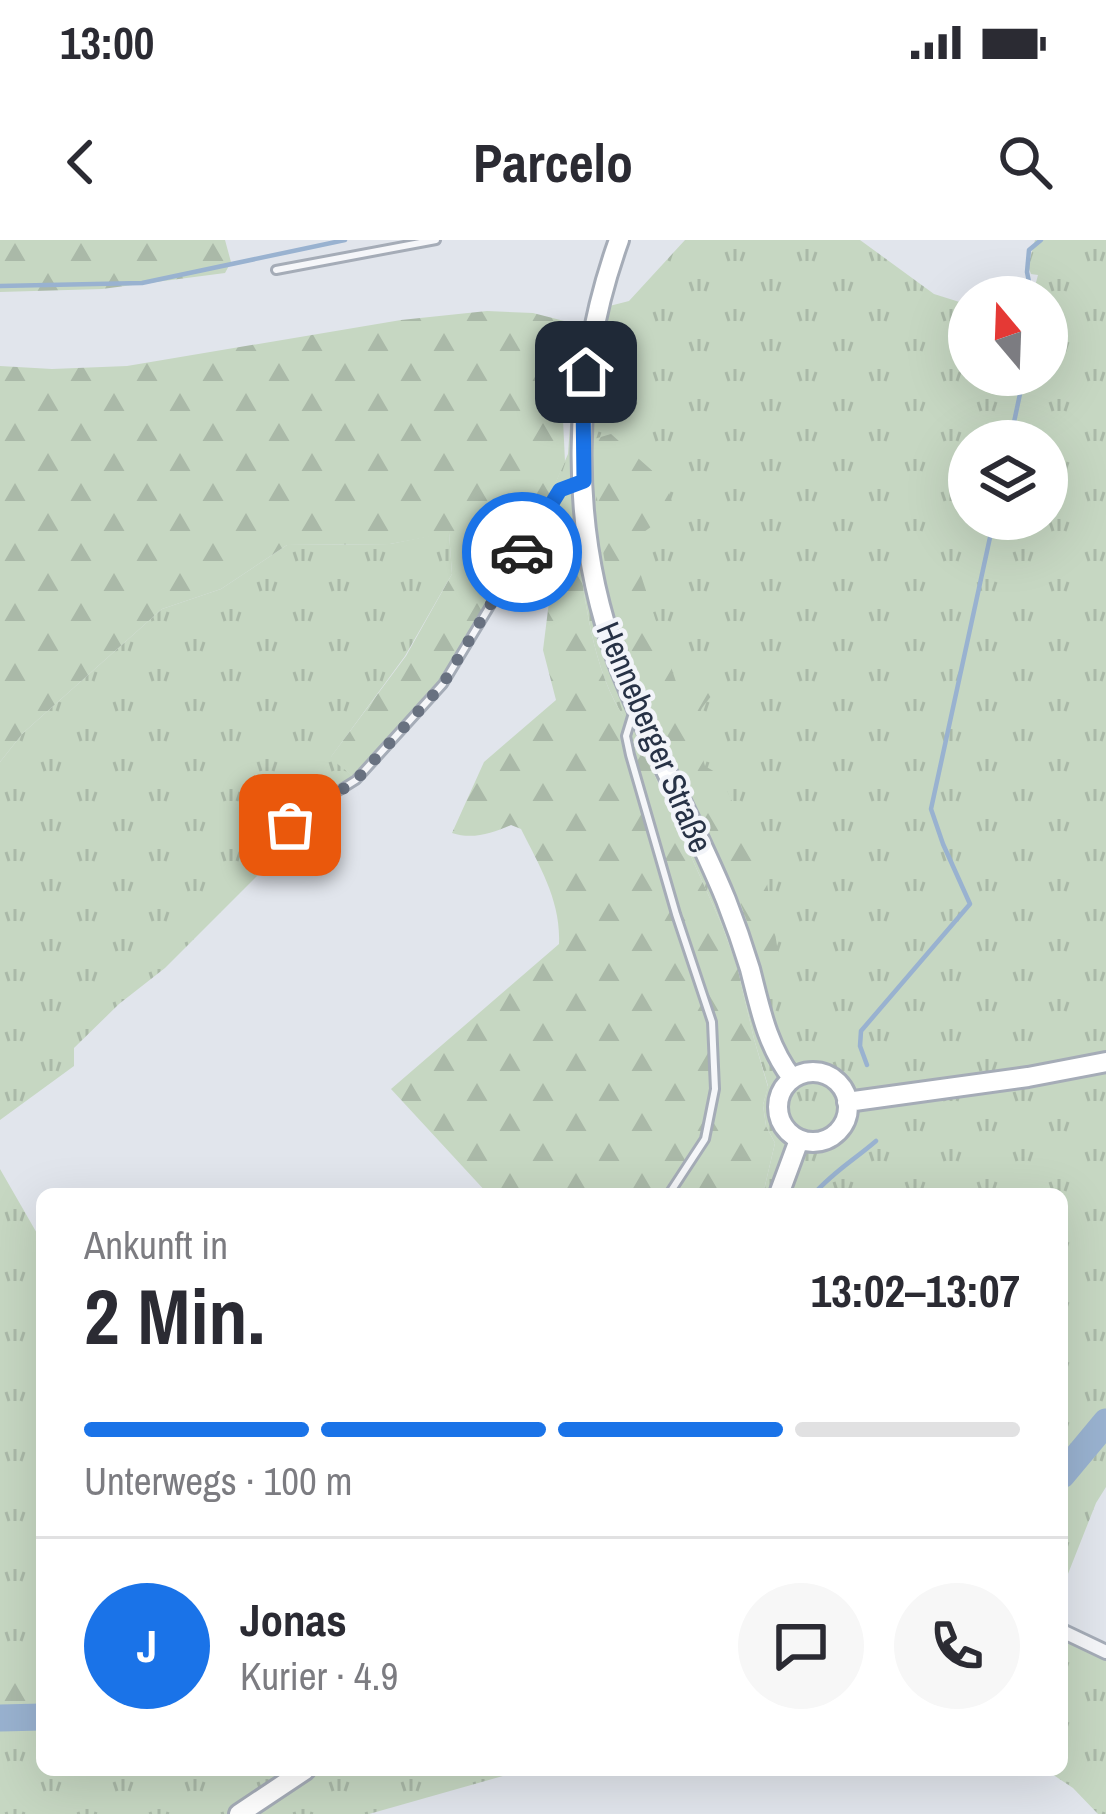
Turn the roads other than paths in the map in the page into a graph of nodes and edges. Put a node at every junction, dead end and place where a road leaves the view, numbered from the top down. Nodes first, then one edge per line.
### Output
1 (436, 240) edge
2 (619, 240) edge
3 (276, 270) dead end
4 (584, 481) junction
5 (636, 704) junction
6 (290, 849) dead end
7 (1106, 1062) edge
8 (792, 1078) junction
9 (848, 1102) junction
10 (799, 1140) junction
11 (673, 1188) edge
12 (781, 1188) edge
13 (1068, 1634) edge
14 (1106, 1652) edge
15 (296, 1776) edge
16 (239, 1814) edge

1 - 3 lane
2 - 4 main road, Henneberger Straße
4 - 5 main road, Henneberger Straße
4 - 6 lane
5 - 8 main road, Henneberger Straße
5 - 11 lane
7 - 9 main road
8 - 9 main road
8 - 10 main road
9 - 10 main road
10 - 12 main road
13 - 14 street
15 - 16 main road

